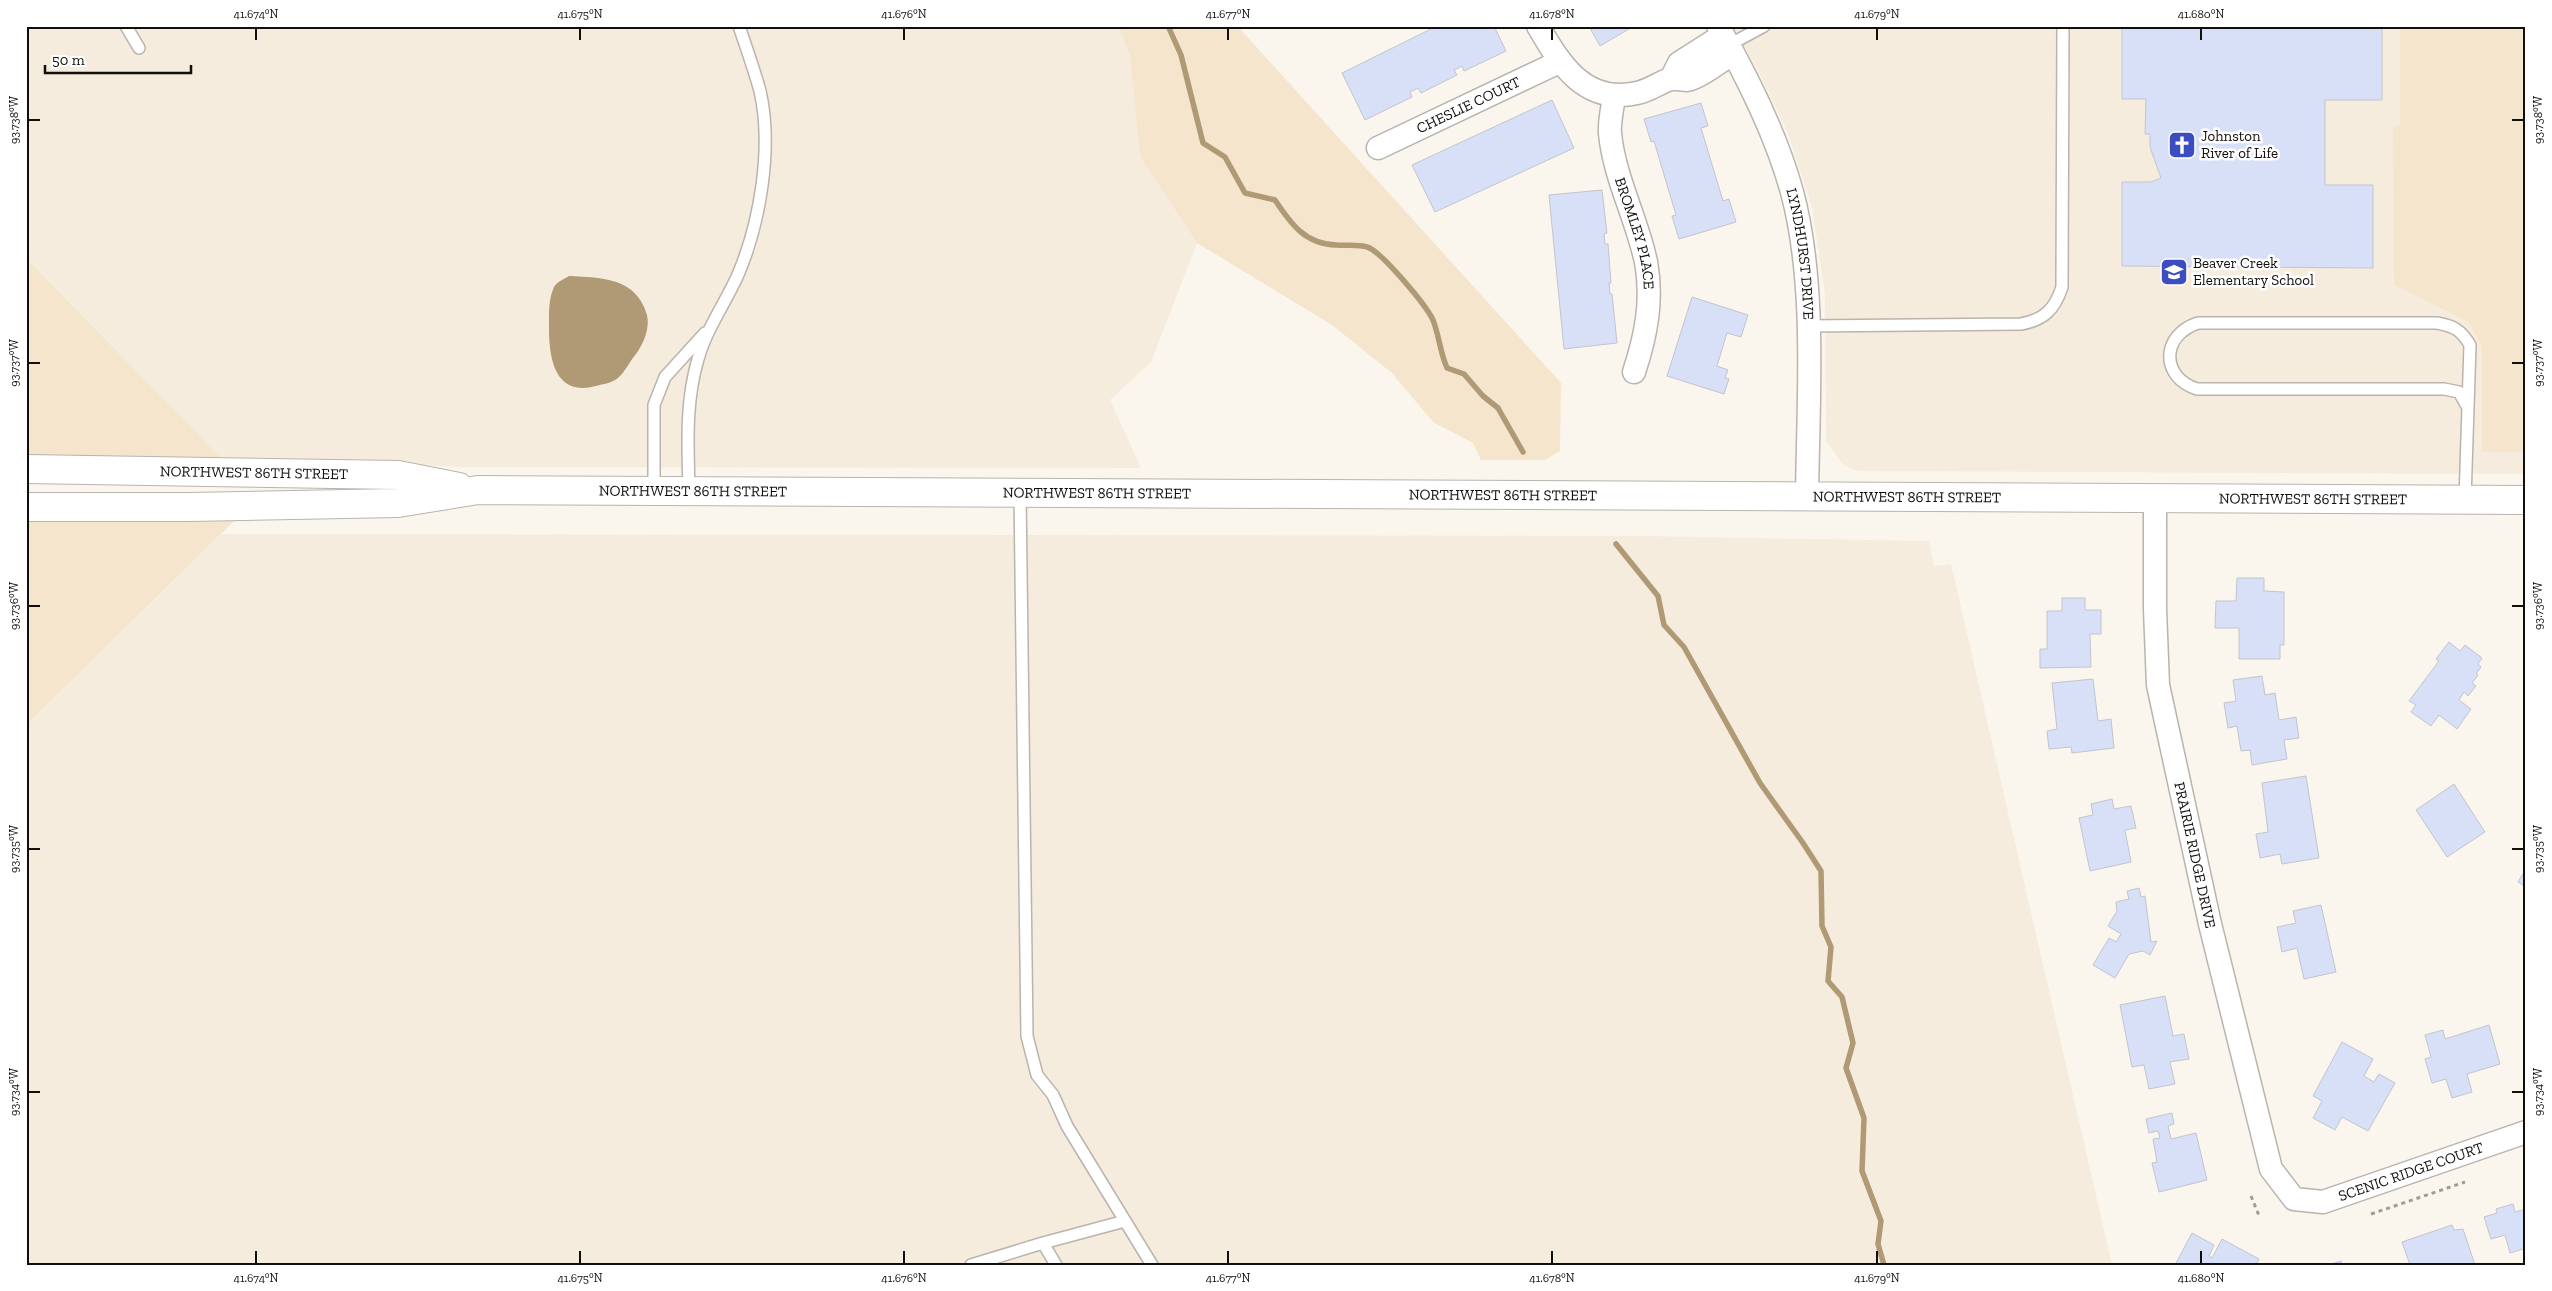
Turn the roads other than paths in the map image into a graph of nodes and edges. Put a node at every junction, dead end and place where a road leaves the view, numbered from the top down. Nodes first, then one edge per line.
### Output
1 (126, 26) edge
2 (739, 26) edge
3 (1538, 26) edge
4 (1764, 26) edge
5 (2062, 29) edge
6 (1726, 40) edge
7 (139, 48) dead end
8 (1559, 62) junction
9 (1614, 95) junction
10 (1378, 148) dead end
11 (1807, 326) junction
12 (709, 328) junction
13 (1634, 372) dead end
14 (2466, 406) junction
15 (26, 469) edge
16 (478, 490) junction
17 (654, 491) junction
18 (689, 491) junction
19 (1020, 491) junction
20 (1807, 497) junction
21 (2155, 498) junction
22 (2465, 500) junction
23 (2526, 500) edge
24 (26, 507) edge
25 (2526, 1132) edge
26 (2294, 1199) joint
27 (1125, 1221) junction
28 (1043, 1242) junction
29 (971, 1265) edge
30 (1056, 1265) edge
31 (1152, 1265) edge

1 - 7 lane
2 - 12 lane
3 - 8 street
4 - 6 lane
5 - 11 lane
6 - 9 street
6 - 11 street, LYNDHURST DRIVE
8 - 9 street
8 - 10 street, CHESLIE COURT
9 - 13 street, BROMLEY PLACE
11 - 20 street, LYNDHURST DRIVE
12 - 17 lane
12 - 18 lane
14 - 14 lane
14 - 22 lane
15 - 16 main road, NORTHWEST 86TH STREET
16 - 17 main road, NORTHWEST 86TH STREET
16 - 24 main road, NORTHWEST 86TH STREET
17 - 18 main road, NORTHWEST 86TH STREET
18 - 19 main road, NORTHWEST 86TH STREET
19 - 20 main road, NORTHWEST 86TH STREET
19 - 27 lane
20 - 21 main road, NORTHWEST 86TH STREET
21 - 22 main road, NORTHWEST 86TH STREET
21 - 26 street, PRAIRIE RIDGE DRIVE
22 - 23 main road, NORTHWEST 86TH STREET
25 - 26 street, SCENIC RIDGE COURT
27 - 28 lane
27 - 31 lane
28 - 29 lane
28 - 30 lane

